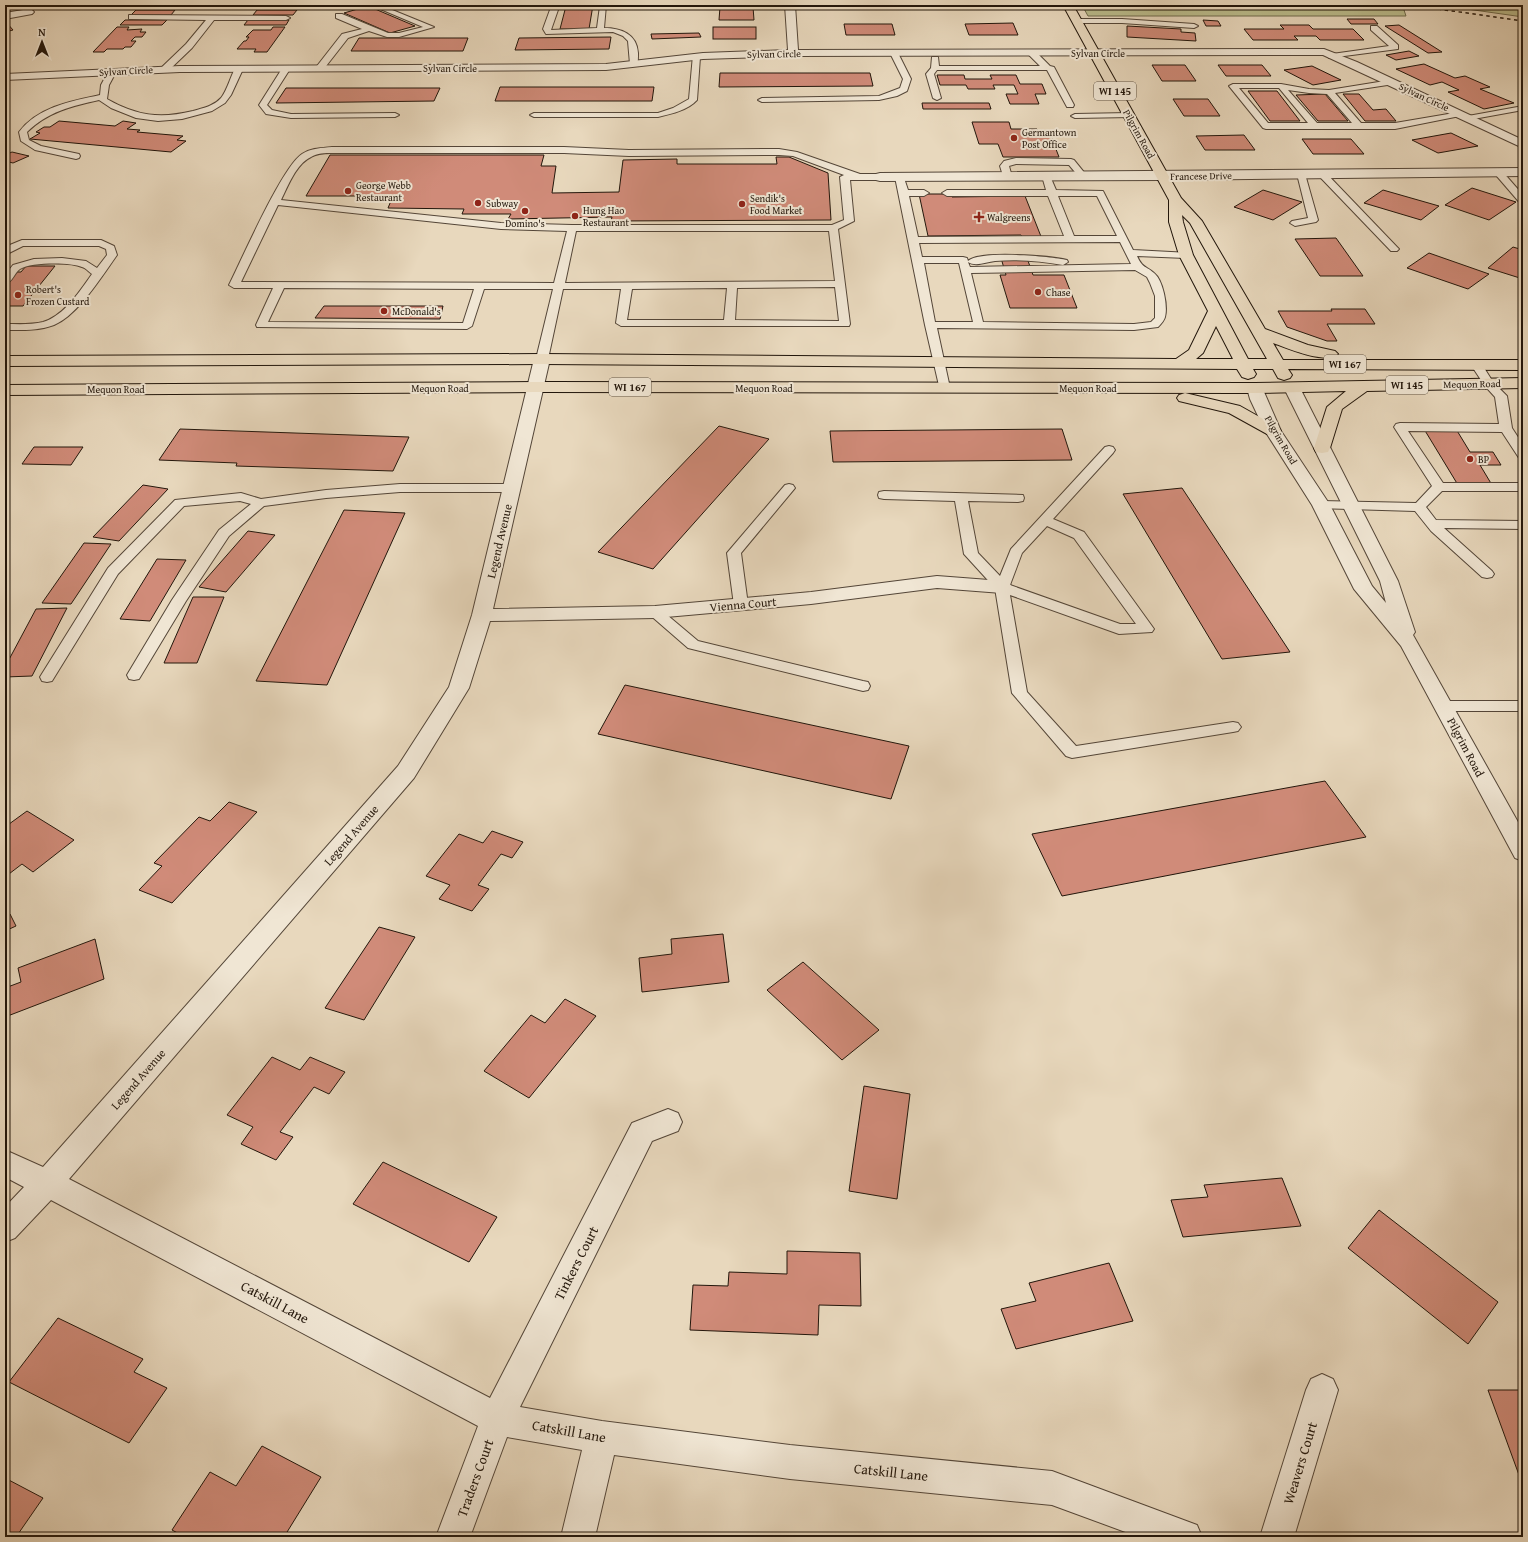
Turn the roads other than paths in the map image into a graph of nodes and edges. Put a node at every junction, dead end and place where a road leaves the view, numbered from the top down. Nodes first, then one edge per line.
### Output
1 (790, 5) edge
2 (1068, 5) edge
3 (604, 6) dead end
4 (380, 7) dead end
5 (555, 7) dead end
6 (29, 12) dead end
7 (5, 16) edge
8 (339, 16) dead end
9 (132, 17) dead end
10 (212, 17) junction
11 (286, 18) dead end
12 (1077, 21) junction
13 (1194, 26) dead end
14 (1374, 28) dead end
15 (369, 29) junction
16 (600, 31) junction
17 (793, 53) junction
18 (894, 53) junction
19 (935, 53) junction
20 (1032, 53) junction
21 (1094, 53) junction
22 (1332, 56) junction
23 (696, 57) junction
24 (634, 64) junction
25 (239, 68) junction
26 (286, 68) junction
27 (320, 68) junction
28 (935, 68) junction
29 (1047, 68) junction
30 (165, 69) junction
31 (112, 72) junction
32 (5, 77) edge
33 (1391, 82) junction
34 (1282, 86) junction
35 (1329, 92) junction
36 (104, 96) junction
37 (937, 98) dead end
38 (762, 100) dead end
39 (1070, 105) dead end
40 (1523, 108) edge
41 (394, 114) dead end
42 (534, 115) dead end
43 (1128, 115) junction
44 (1075, 116) dead end
45 (1464, 116) junction
46 (1315, 126) junction
47 (1359, 126) junction
48 (1523, 144) edge
49 (76, 156) dead end
50 (1498, 172) junction
51 (1523, 172) edge
52 (1301, 174) junction
53 (1322, 174) junction
54 (1007, 176) junction
55 (1046, 176) junction
56 (1083, 176) junction
57 (1163, 176) junction
58 (860, 177) junction
59 (880, 177) joint
60 (900, 177) junction
61 (904, 193) junction
62 (924, 193) dead end
63 (947, 193) dead end
64 (1052, 193) junction
65 (1175, 200) junction
66 (1523, 201) edge
67 (275, 202) junction
68 (1295, 223) dead end
69 (572, 228) junction
70 (833, 228) junction
71 (1070, 239) junction
72 (1124, 239) junction
73 (915, 240) junction
74 (1394, 249) dead end
75 (5, 252) edge
76 (1131, 254) junction
77 (1186, 254) junction
78 (918, 260) junction
79 (1076, 265) junction
80 (1086, 267) junction
81 (1137, 267) junction
82 (965, 268) junction
83 (97, 273) junction
84 (5, 281) edge
85 (1200, 282) junction
86 (1230, 282) junction
87 (841, 284) junction
88 (280, 285) junction
89 (627, 285) junction
90 (732, 285) junction
91 (480, 286) junction
92 (559, 286) junction
93 (1215, 312) junction
94 (729, 324) junction
95 (930, 325) junction
96 (979, 326) junction
97 (5, 327) edge
98 (1260, 332) junction
99 (542, 358) junction
100 (5, 360) edge
101 (938, 361) junction
102 (1179, 364) junction
103 (1242, 364) junction
104 (1279, 364) junction
105 (1411, 364) junction
106 (1477, 364) junction
107 (1523, 364) edge
108 (1523, 383) edge
109 (1489, 384) junction
110 (1363, 386) junction
111 (535, 387) junction
112 (944, 388) junction
113 (1125, 388) junction
114 (1255, 388) junction
115 (1292, 388) junction
116 (5, 390) edge
117 (1506, 428) junction
118 (1273, 431) junction
119 (1322, 448) junction
120 (1109, 450) dead end
121 (1523, 455) edge
122 (1439, 487) junction
123 (1523, 487) edge
124 (512, 488) junction
125 (789, 488) dead end
126 (884, 495) dead end
127 (961, 497) junction
128 (1018, 498) dead end
129 (260, 503) junction
130 (1321, 505) junction
131 (1351, 506) junction
132 (1419, 507) junction
133 (1045, 520) junction
134 (1432, 524) junction
135 (1523, 525) edge
136 (1487, 574) dead end
137 (1002, 587) junction
138 (741, 605) junction
139 (655, 612) junction
140 (482, 615) junction
141 (1409, 643) junction
142 (134, 675) dead end
143 (47, 677) dead end
144 (863, 686) dead end
145 (1444, 706) junction
146 (1523, 706) edge
147 (1233, 727) dead end
148 (1523, 852) edge
149 (668, 1122) dead end
150 (5, 1163) edge
151 (47, 1183) junction
152 (5, 1228) edge
153 (1322, 1390) dead end
154 (497, 1419) junction
155 (602, 1437) junction
156 (453, 1537) edge
157 (578, 1537) edge
158 (1185, 1537) edge
159 (1277, 1537) edge

1 - 17 street
2 - 12 main road, Pilgrim Road / WI 145
3 - 16 lane
4 - 15 lane
5 - 16 lane
6 - 7 street
8 - 15 lane
9 - 10 lane
10 - 11 lane
10 - 30 lane
12 - 13 lane
12 - 21 main road, Pilgrim Road / WI 145
14 - 22 lane
15 - 27 lane
16 - 24 lane
17 - 18 street, Sylvan Circle
17 - 23 street, Sylvan Circle
18 - 19 street, Sylvan Circle
18 - 38 lane
19 - 20 street, Sylvan Circle
19 - 28 lane
20 - 21 street, Sylvan Circle
20 - 29 lane
21 - 22 street, Sylvan Circle
21 - 43 main road, Pilgrim Road / WI 145
22 - 33 street, Sylvan Circle
23 - 24 street, Sylvan Circle
23 - 42 lane
24 - 27 street, Sylvan Circle
25 - 26 street, Sylvan Circle
25 - 30 street, Sylvan Circle
25 - 36 lane
26 - 27 street, Sylvan Circle
26 - 41 lane
28 - 29 lane
28 - 37 lane
29 - 39 lane
30 - 31 street, Sylvan Circle
31 - 32 street, Sylvan Circle
31 - 36 lane
33 - 35 lane
33 - 45 street, Sylvan Circle
34 - 35 lane
34 - 46 lane
34 - 46 lane
35 - 47 lane
36 - 49 lane
40 - 45 lane
43 - 44 lane
43 - 57 main road, Pilgrim Road / WI 145
45 - 47 lane
45 - 48 street, Sylvan Circle
46 - 47 lane
50 - 51 street, Francese Drive
50 - 53 street, Francese Drive
50 - 66 lane
52 - 53 street, Francese Drive
52 - 57 street, Francese Drive
52 - 68 lane
53 - 74 lane
54 - 55 street, Francese Drive
54 - 56 lane
54 - 60 street, Francese Drive
55 - 56 street, Francese Drive
55 - 64 lane
56 - 57 street, Francese Drive
57 - 65 main road, Pilgrim Road / WI 145
58 - 59 lane
58 - 67 lane
58 - 70 lane
59 - 60 street, Francese Drive
60 - 61 lane
61 - 62 lane
61 - 73 lane
63 - 64 lane
64 - 71 lane
64 - 72 lane
65 - 77 main road, Pilgrim Road / WI 145
65 - 86 main road, Pilgrim Road / WI 145
67 - 69 lane
67 - 88 lane
69 - 70 lane
69 - 92 lane
70 - 87 lane
71 - 72 lane
71 - 73 lane
72 - 76 lane
73 - 78 lane
75 - 83 lane
76 - 77 lane
76 - 81 lane
77 - 85 main road, Pilgrim Road / WI 145
78 - 82 lane
78 - 95 lane
79 - 80 lane
79 - 82 lane
79 - 82 lane
80 - 81 lane
80 - 82 lane
81 - 96 lane
82 - 96 lane
83 - 84 lane
83 - 97 lane
85 - 86 main road
85 - 93 main road, Pilgrim Road / WI 145
86 - 98 main road, Pilgrim Road / WI 145
87 - 90 lane
87 - 94 lane
88 - 91 lane
88 - 91 lane
89 - 90 lane
89 - 92 lane
89 - 94 lane
90 - 94 lane
91 - 92 lane
92 - 99 lane
93 - 102 main road
93 - 103 main road, Pilgrim Road / WI 145
95 - 96 lane
95 - 101 lane
98 - 104 main road, Pilgrim Road
98 - 105 main road, WI 145
99 - 100 main road, Mequon Road / WI 167
99 - 101 main road, Mequon Road / WI 167
99 - 111 street, Legend Avenue
101 - 102 main road, Mequon Road / WI 167
101 - 112 lane
102 - 103 main road, Mequon Road / WI 167
103 - 104 main road, Mequon Road / WI 167
103 - 114 main road, Pilgrim Road / WI 145
104 - 105 main road, Mequon Road / WI 167
104 - 115 main road, Pilgrim Road
105 - 106 main road, Mequon Road / WI 145
106 - 107 main road, Mequon Road / WI 145
106 - 109 lane
108 - 109 main road, Mequon Road / WI 145
109 - 110 main road, Mequon Road / WI 145
109 - 117 lane
110 - 115 main road, Mequon Road / WI 145
110 - 119 main road
111 - 112 main road, Mequon Road / WI 167
111 - 116 main road, Mequon Road / WI 167
111 - 124 street, Legend Avenue
112 - 113 main road, Mequon Road / WI 167
113 - 114 main road, Mequon Road / WI 167
113 - 118 main road
114 - 115 main road, Mequon Road / WI 145
114 - 118 street, Pilgrim Road
115 - 119 street, Pilgrim Road
117 - 121 lane
117 - 122 lane
118 - 130 street, Pilgrim Road
119 - 131 street, Pilgrim Road
120 - 133 lane
122 - 123 lane
122 - 132 lane
124 - 129 lane
124 - 140 street, Legend Avenue
125 - 138 lane
126 - 127 lane
127 - 128 lane
127 - 137 lane
129 - 142 lane
129 - 143 lane
130 - 131 lane
130 - 141 street, Pilgrim Road
131 - 132 lane
131 - 141 street, Pilgrim Road
132 - 134 lane
133 - 137 lane
133 - 137 lane
134 - 135 lane
134 - 136 lane
137 - 138 street, Vienna Court
137 - 147 lane
138 - 139 street, Vienna Court
139 - 140 street, Vienna Court
139 - 144 lane
140 - 151 street, Legend Avenue
141 - 145 street, Pilgrim Road
145 - 146 lane
145 - 148 street, Pilgrim Road
149 - 154 street, Tinkers Court
150 - 151 street, Catskill Lane
151 - 152 street, Legend Avenue
151 - 154 street, Catskill Lane
153 - 159 street, Weavers Court
154 - 155 street, Catskill Lane
154 - 156 street, Traders Court
155 - 157 street
155 - 158 street, Catskill Lane

